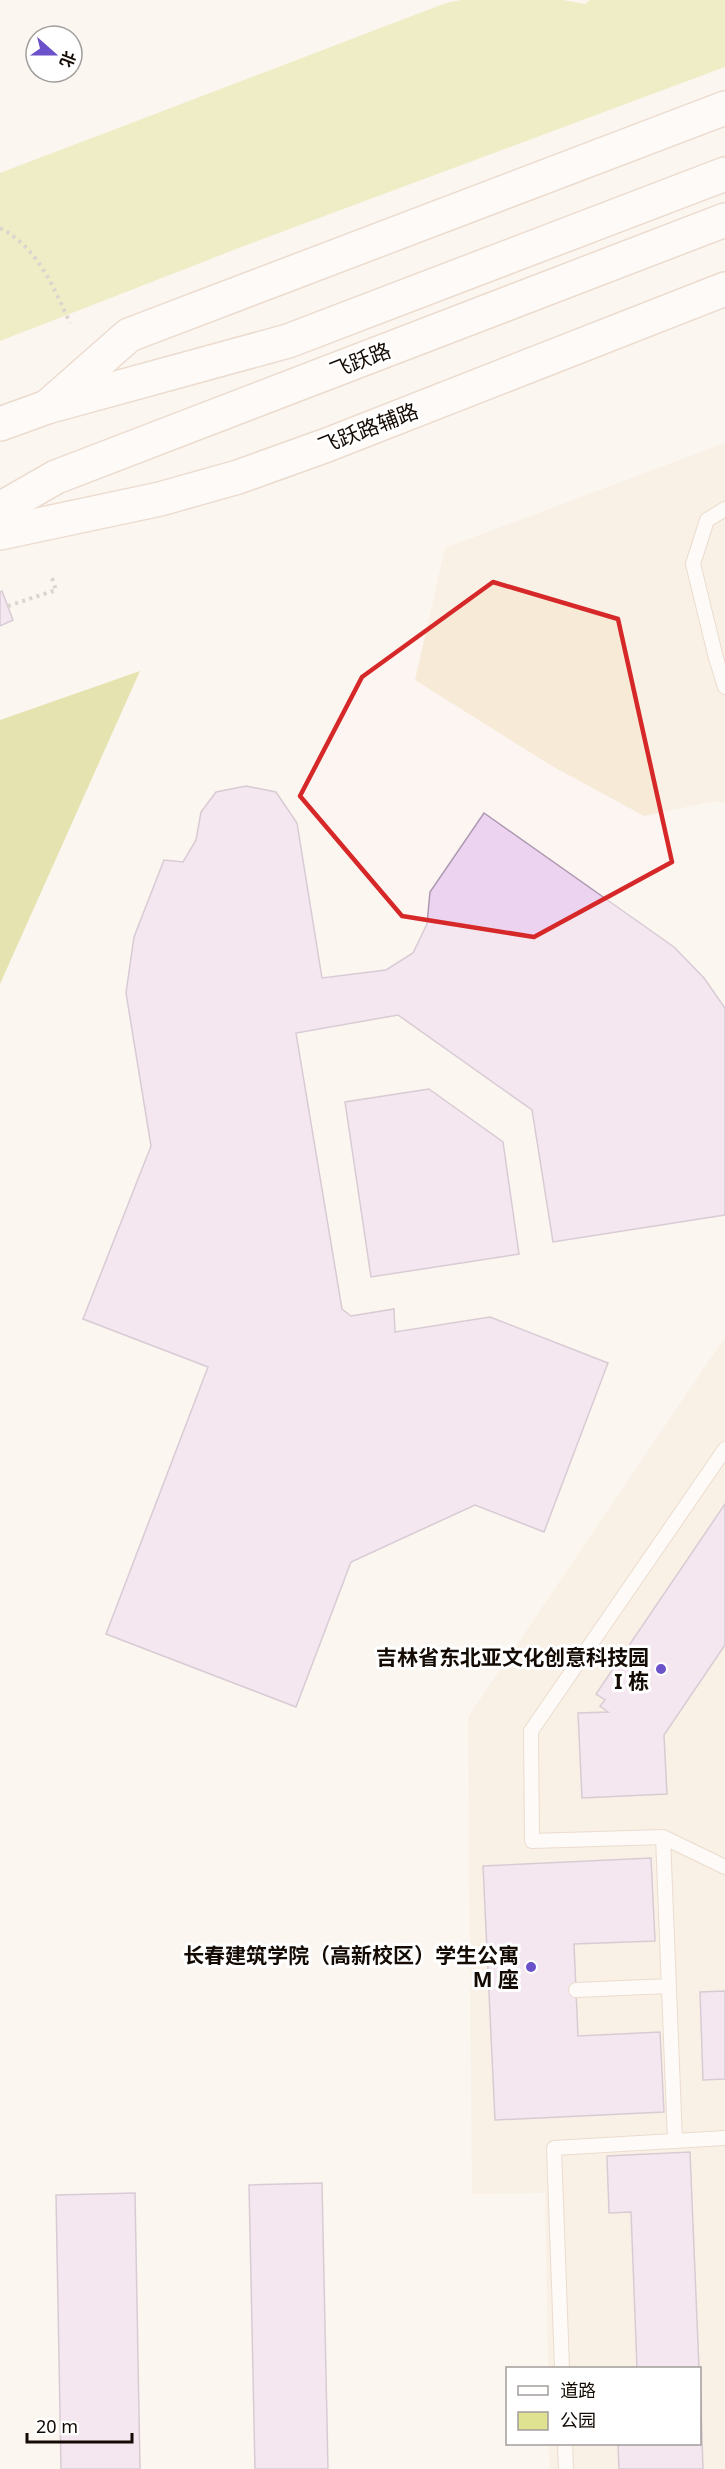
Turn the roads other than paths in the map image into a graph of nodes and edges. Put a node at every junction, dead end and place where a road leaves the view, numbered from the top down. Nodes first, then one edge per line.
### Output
1 (725, 108) edge
2 (725, 174) edge
3 (725, 220) edge
4 (725, 289) edge
5 (47, 407) junction
6 (0, 424) edge
7 (0, 508) edge
8 (725, 509) edge
9 (0, 533) edge
10 (725, 687) edge
11 (722, 1458) edge
12 (663, 1837) junction
13 (725, 1867) edge
14 (669, 1986) junction
15 (576, 1990) dead end
16 (725, 2138) edge
17 (675, 2141) junction
18 (562, 2367) edge
19 (565, 2445) edge
20 (566, 2469) edge

1 - 5 main road
2 - 5 main road, 飞跃路
3 - 7 main road, 飞跃路
4 - 9 main road, 飞跃路辅路
5 - 6 main road, 飞跃路
8 - 10 lane
11 - 12 lane
12 - 13 lane
12 - 14 lane
14 - 15 lane
14 - 17 lane
16 - 17 lane
17 - 18 lane
19 - 20 lane

